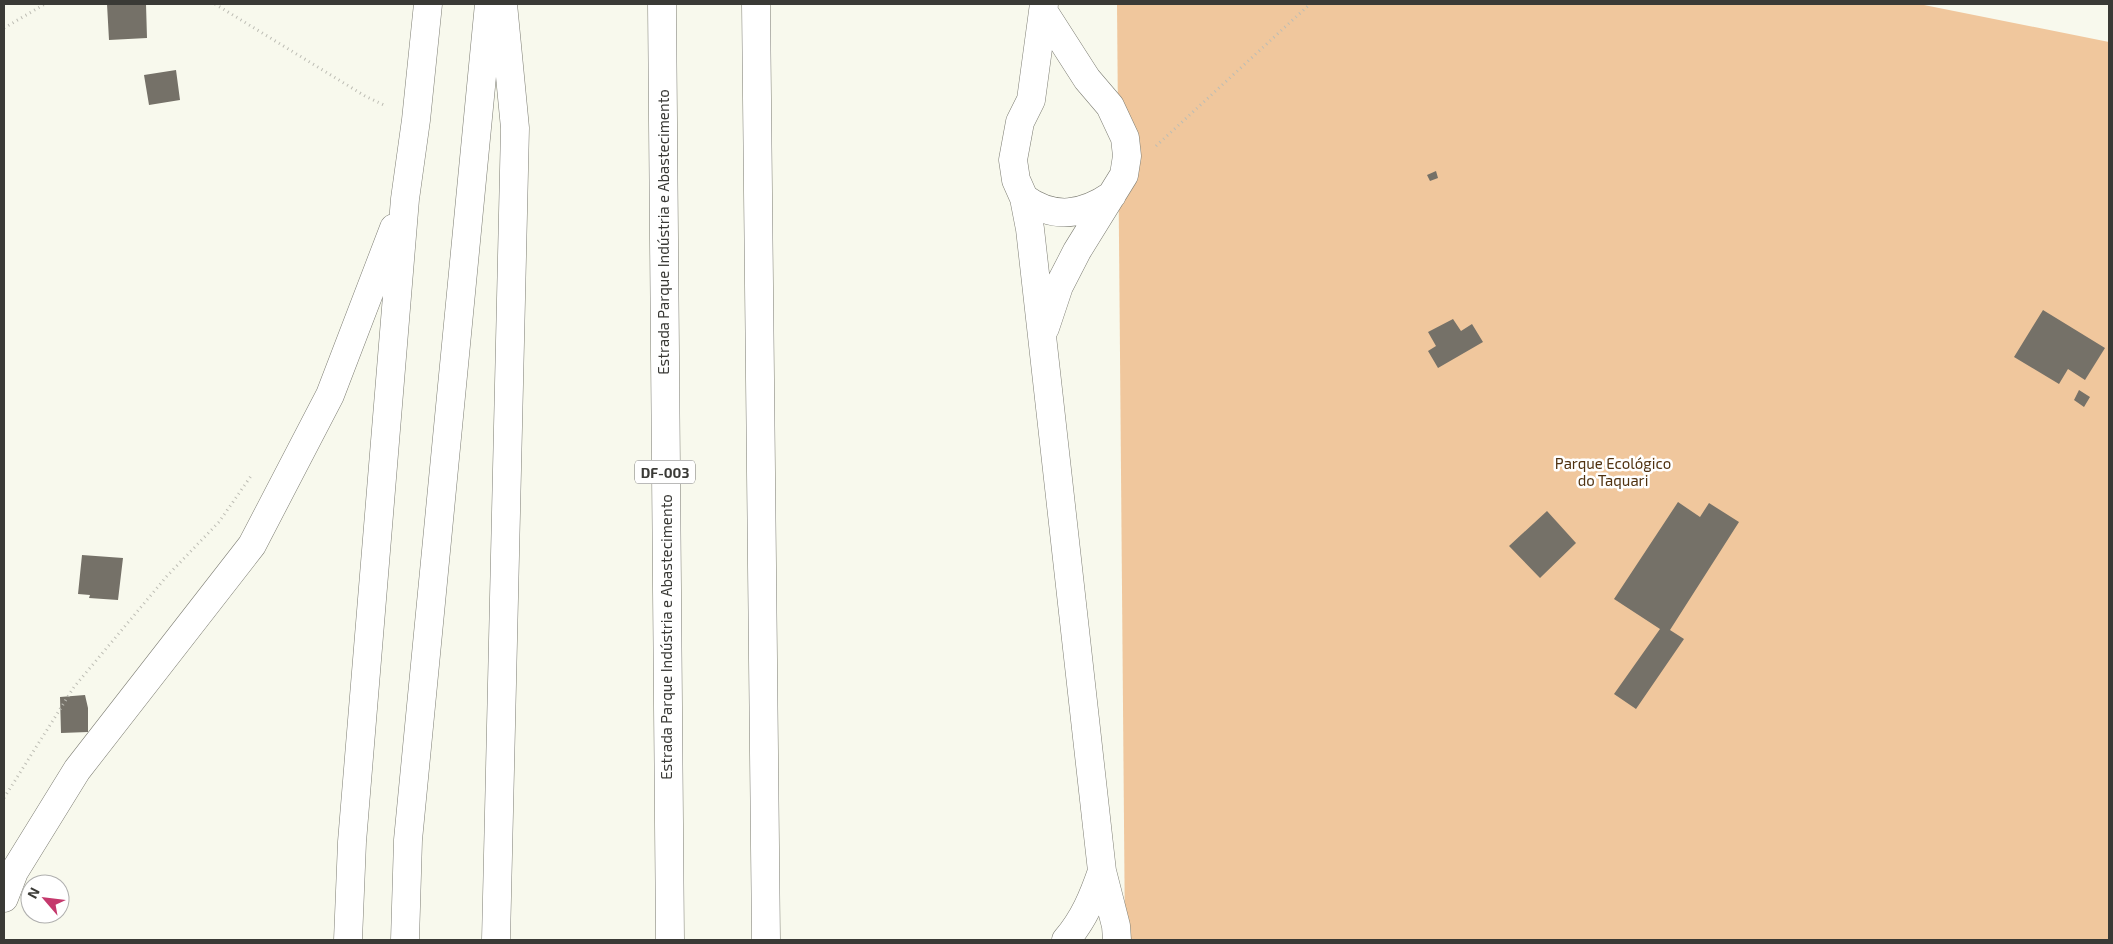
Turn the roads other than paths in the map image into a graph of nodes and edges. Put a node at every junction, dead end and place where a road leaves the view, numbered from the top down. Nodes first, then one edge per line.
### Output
1 (428, 4) edge
2 (489, 4) edge
3 (502, 4) edge
4 (662, 4) edge
5 (756, 4) edge
6 (1044, 8) edge
7 (1119, 184) junction
8 (1024, 198) junction
9 (405, 199) junction
10 (1043, 335) junction
11 (1102, 871) junction
12 (4, 898) edge
13 (348, 940) edge
14 (405, 940) edge
15 (496, 940) edge
16 (670, 940) edge
17 (766, 940) edge
18 (1066, 940) edge
19 (1117, 940) edge

1 - 9 main road
2 - 14 main road
3 - 15 main road
4 - 16 main road, Estrada Parque Indústria e Abastecimento / DF-003
5 - 17 main road
6 - 7 main road
6 - 8 main road
7 - 8 main road
7 - 10 main road
8 - 10 main road
9 - 12 main road
9 - 13 main road
10 - 11 main road
11 - 18 main road
11 - 19 main road

